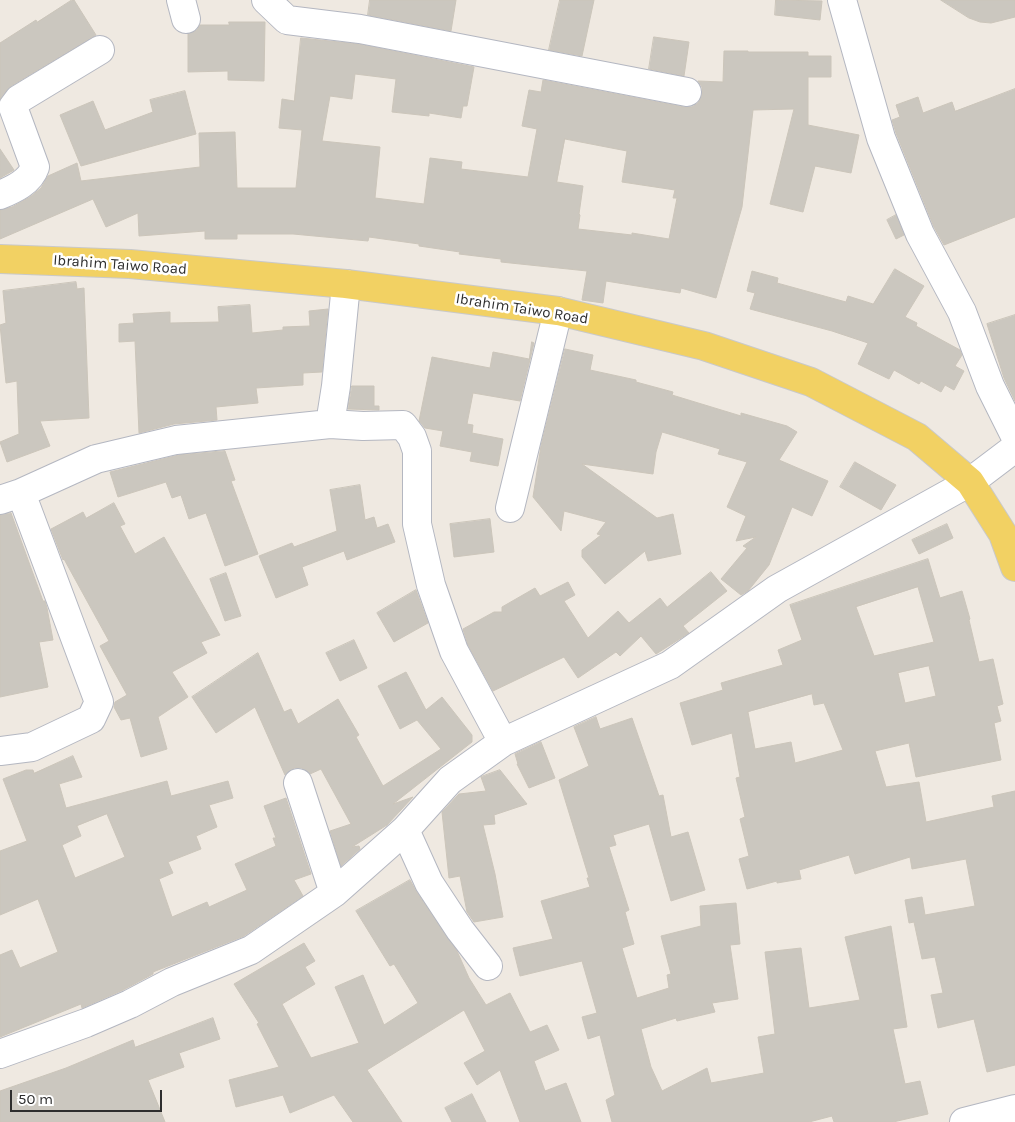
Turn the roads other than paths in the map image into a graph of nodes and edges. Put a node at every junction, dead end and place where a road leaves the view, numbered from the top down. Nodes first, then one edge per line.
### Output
1 (266, 0) edge
2 (842, 0) edge
3 (100, 50) dead end
4 (688, 92) dead end
5 (0, 195) edge
6 (0, 259) edge
7 (346, 284) junction
8 (558, 311) junction
9 (330, 424) junction
10 (1015, 436) edge
11 (1015, 448) edge
12 (970, 482) junction
13 (11, 496) edge
14 (510, 508) dead end
15 (1015, 567) edge
16 (502, 742) junction
17 (0, 751) edge
18 (298, 783) dead end
19 (405, 830) junction
20 (334, 893) junction
21 (488, 966) dead end
22 (0, 1054) edge
23 (1015, 1109) edge
24 (964, 1122) edge

1 - 4 street
2 - 10 street
3 - 5 street
6 - 7 main road, Ibrahim Taiwo Road
7 - 8 main road, Ibrahim Taiwo Road
7 - 9 street
8 - 12 main road, Ibrahim Taiwo Road
8 - 14 street
9 - 13 street
9 - 16 street
11 - 12 street
12 - 15 main road, Ibrahim Taiwo Road
12 - 16 street
13 - 17 street
16 - 19 street
18 - 20 street
19 - 20 street
19 - 21 street
20 - 22 street
23 - 24 street

